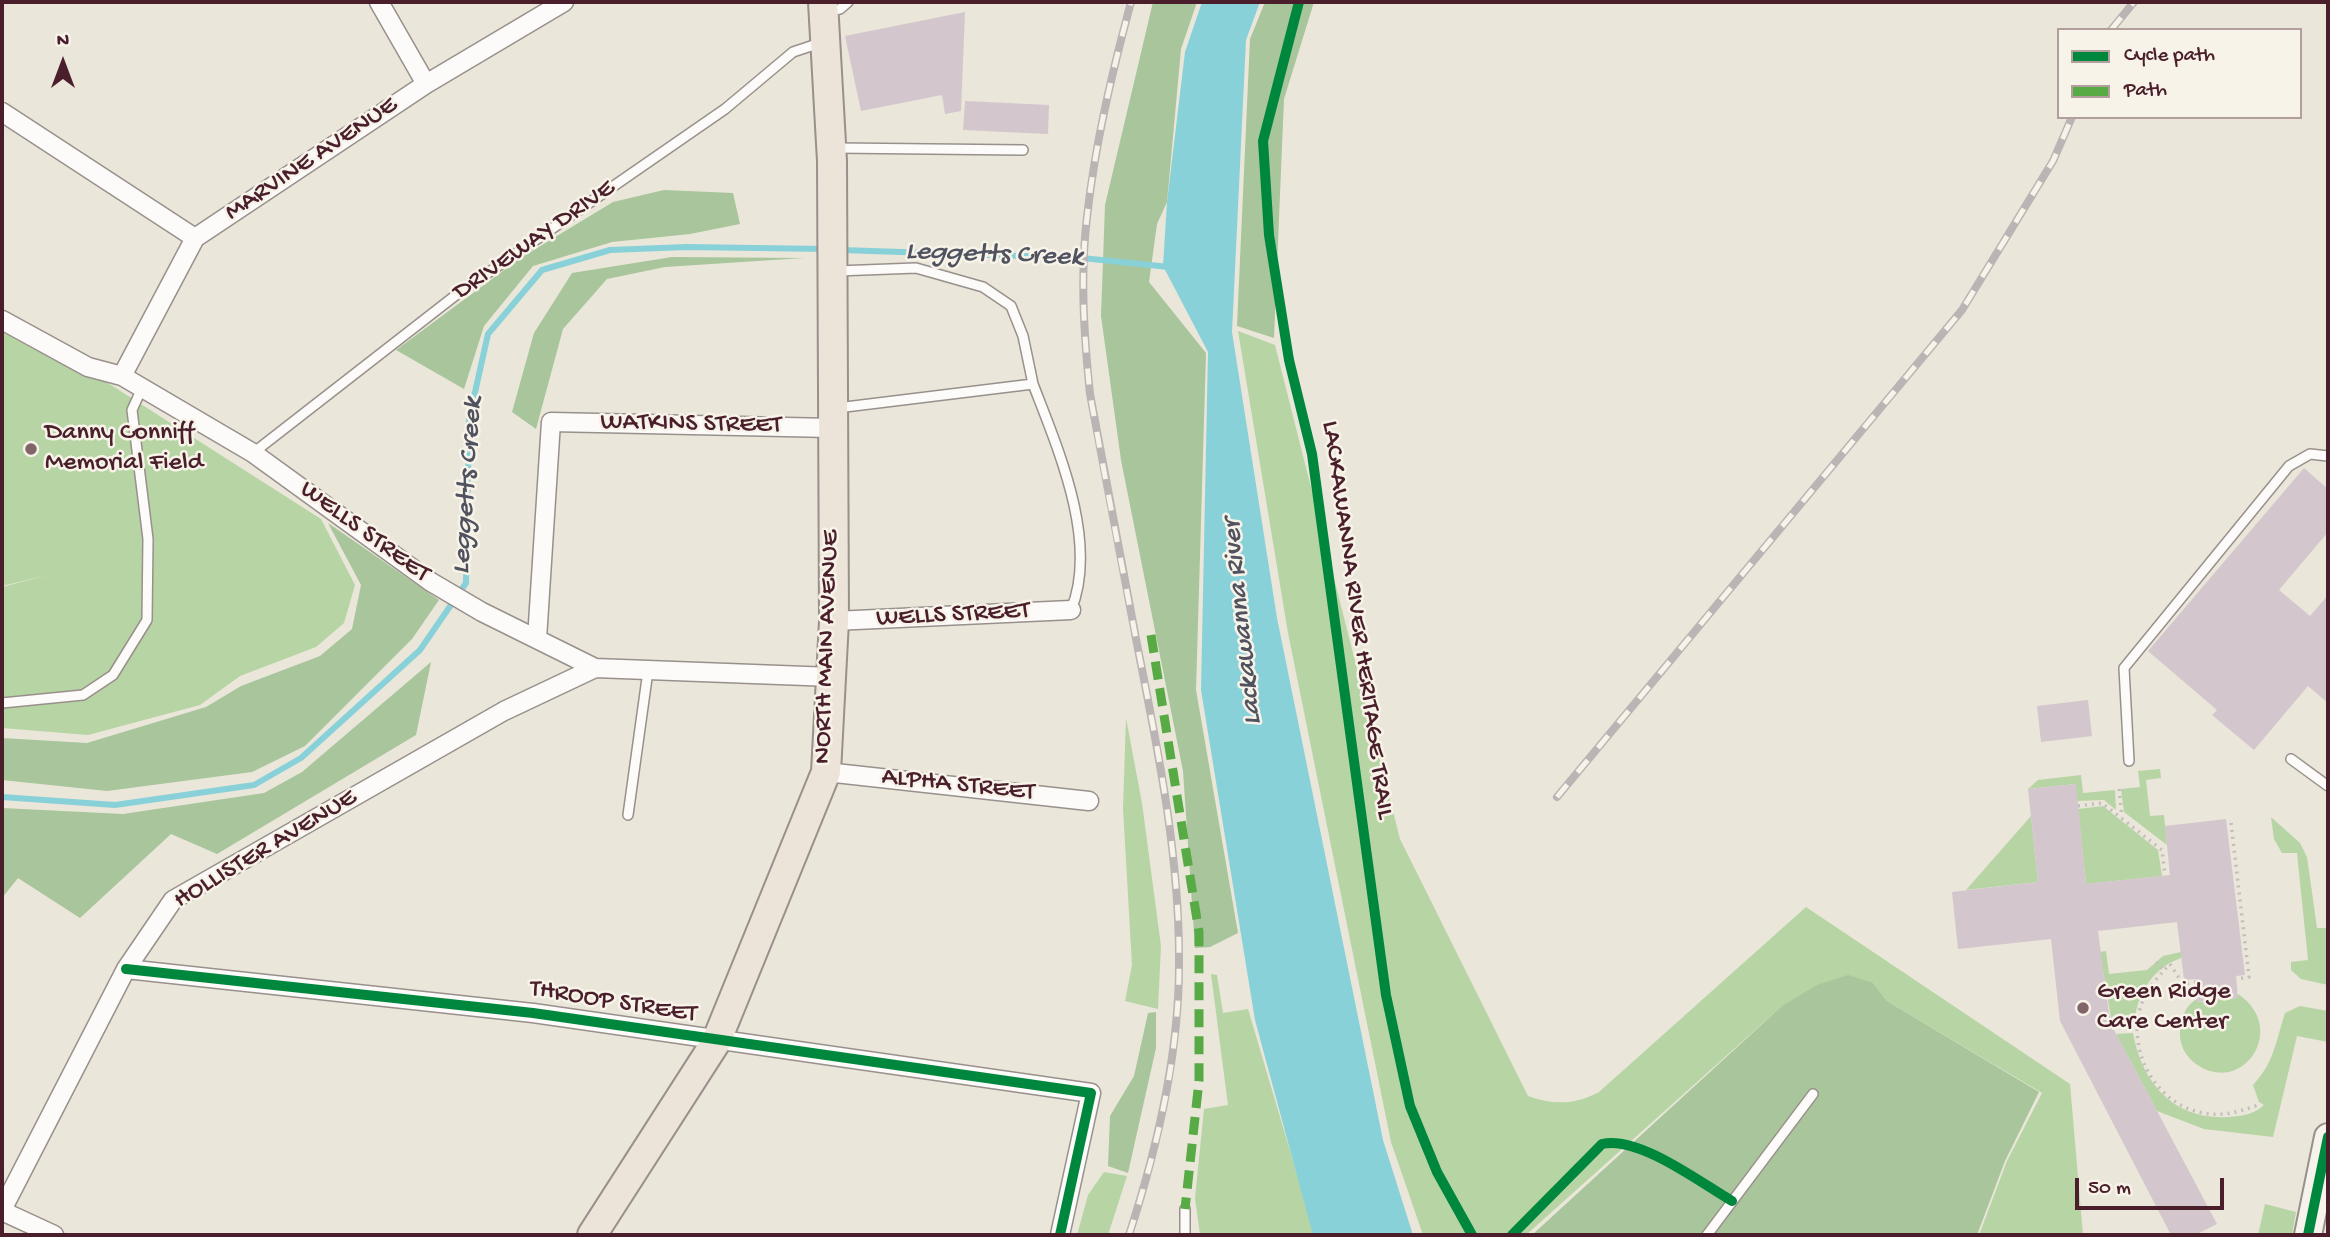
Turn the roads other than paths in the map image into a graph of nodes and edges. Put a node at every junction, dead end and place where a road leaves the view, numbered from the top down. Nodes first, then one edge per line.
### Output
1 (380, 2) edge
2 (564, 2) edge
3 (831, 5) edge
4 (824, 42) junction
5 (426, 84) junction
6 (2, 113) edge
7 (831, 148) junction
8 (1023, 150) dead end
9 (195, 237) junction
10 (832, 268) junction
11 (2, 320) edge
12 (122, 376) junction
13 (1033, 384) junction
14 (142, 388) junction
15 (832, 418) junction
16 (253, 453) junction
17 (2328, 456) edge
18 (1071, 610) joint
19 (834, 621) junction
20 (537, 639) junction
21 (595, 668) junction
22 (648, 671) junction
23 (832, 677) junction
24 (2, 703) edge
25 (2291, 759) dead end
26 (2129, 761) dead end
27 (826, 772) junction
28 (2328, 786) edge
29 (1089, 801) dead end
30 (628, 815) dead end
31 (126, 969) junction
32 (716, 1042) junction
33 (1813, 1094) dead end
34 (2328, 1137) edge
35 (1185, 1209) dead end
36 (2, 1211) edge
37 (54, 1235) edge
38 (592, 1235) edge
39 (1060, 1235) edge
40 (1185, 1235) edge
41 (1707, 1235) edge
42 (2308, 1235) edge

1 - 5 street
2 - 5 street, MARVINE AVENUE
3 - 4 main road, NORTH MAIN AVENUE
4 - 7 main road, NORTH MAIN AVENUE
4 - 16 lane, DRIVEWAY DRIVE
5 - 9 street, MARVINE AVENUE
6 - 9 street
7 - 8 lane
7 - 10 main road, NORTH MAIN AVENUE
9 - 12 street, MARVINE AVENUE
10 - 13 lane
10 - 15 main road, NORTH MAIN AVENUE
11 - 12 street, WELLS STREET
12 - 14 street, WELLS STREET
13 - 15 lane
13 - 18 lane
14 - 16 street, WELLS STREET
14 - 24 lane
15 - 19 main road, NORTH MAIN AVENUE
15 - 20 street, WATKINS STREET
16 - 20 street, WELLS STREET
17 - 26 lane
18 - 19 street, WELLS STREET
19 - 23 main road, NORTH MAIN AVENUE
20 - 21 street, WELLS STREET
21 - 22 street, WELLS STREET
21 - 31 street, HOLLISTER AVENUE
22 - 23 street, WELLS STREET
22 - 30 lane
23 - 27 main road, NORTH MAIN AVENUE
25 - 28 lane
27 - 29 street, ALPHA STREET
27 - 32 main road, NORTH MAIN AVENUE
31 - 32 street, THROOP STREET
31 - 36 street, HOLLISTER AVENUE
32 - 38 main road, NORTH MAIN AVENUE
32 - 39 street, THROOP STREET
33 - 41 lane
34 - 42 street
35 - 40 lane
36 - 37 street

